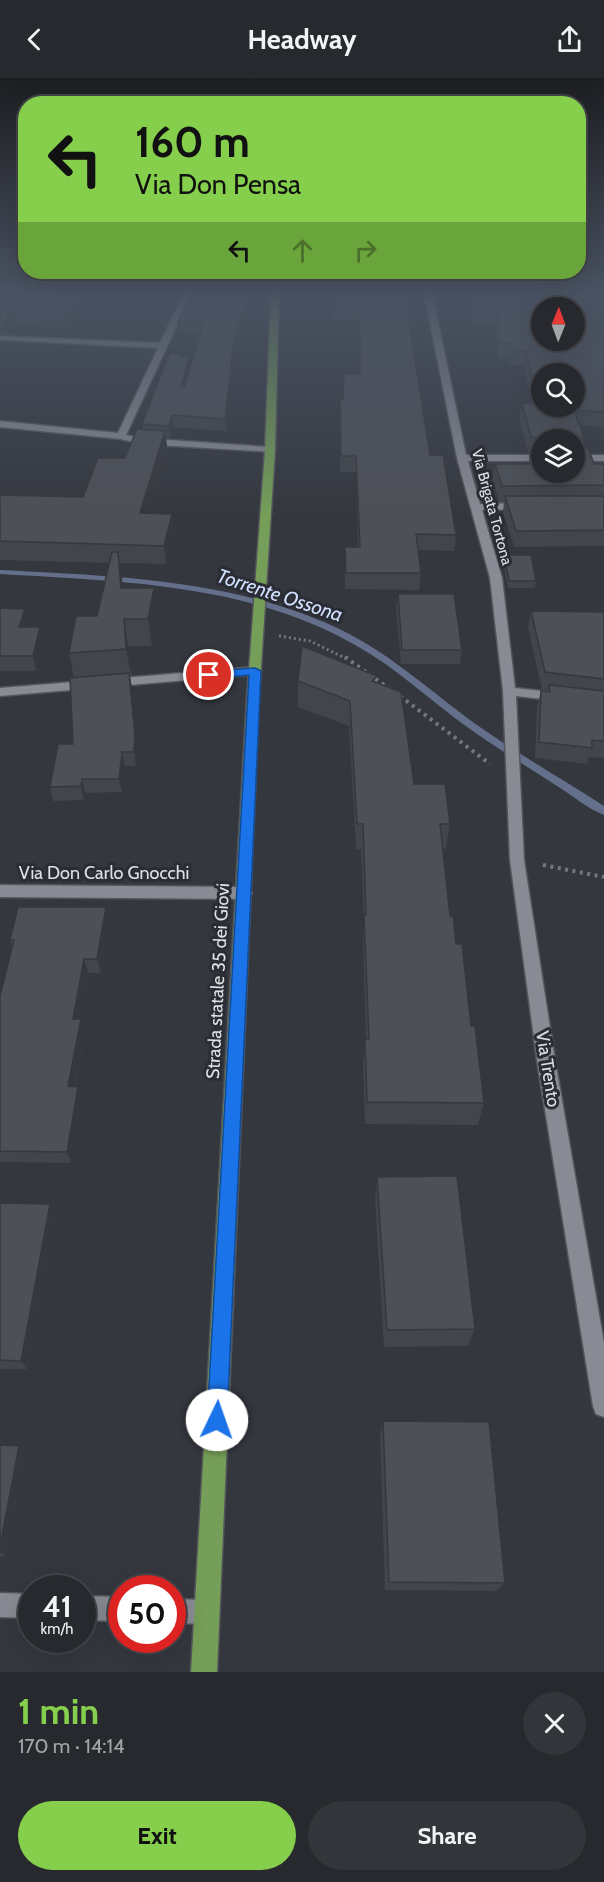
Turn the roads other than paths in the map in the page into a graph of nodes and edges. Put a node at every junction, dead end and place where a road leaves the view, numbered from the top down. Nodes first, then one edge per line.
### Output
1 (153, 367) edge
2 (273, 367) edge
3 (443, 367) edge
4 (0, 424) edge
5 (121, 436) junction
6 (270, 450) junction
7 (462, 458) junction
8 (531, 458) edge
9 (585, 458) edge
10 (604, 458) edge
11 (533, 506) edge
12 (475, 507) junction
13 (255, 671) junction
14 (509, 691) junction
15 (0, 692) edge
16 (568, 698) edge
17 (510, 730) joint
18 (0, 891) edge
19 (244, 893) junction
20 (604, 1406) edge
21 (0, 1605) edge
22 (18, 1606) edge
23 (186, 1611) edge
24 (207, 1612) junction
25 (204, 1672) edge

1 - 5 street
2 - 6 main road, Strada statale 35 dei Giovi
3 - 7 street, Via Brigata Tortona
4 - 5 street
5 - 6 street
6 - 13 main road, Strada statale 35 dei Giovi
7 - 8 street
7 - 12 street, Via Brigata Tortona
9 - 10 street
11 - 12 street
12 - 14 street, Via Brigata Tortona
13 - 15 street
13 - 19 main road, Strada statale 35 dei Giovi
14 - 16 street
14 - 17 street, Via Brigata Tortona
17 - 20 street, Via Trento
18 - 19 street, Via Don Carlo Gnocchi
19 - 24 main road, Strada statale 35 dei Giovi
21 - 22 street
23 - 24 street
24 - 25 main road, Strada statale 35 dei Giovi

